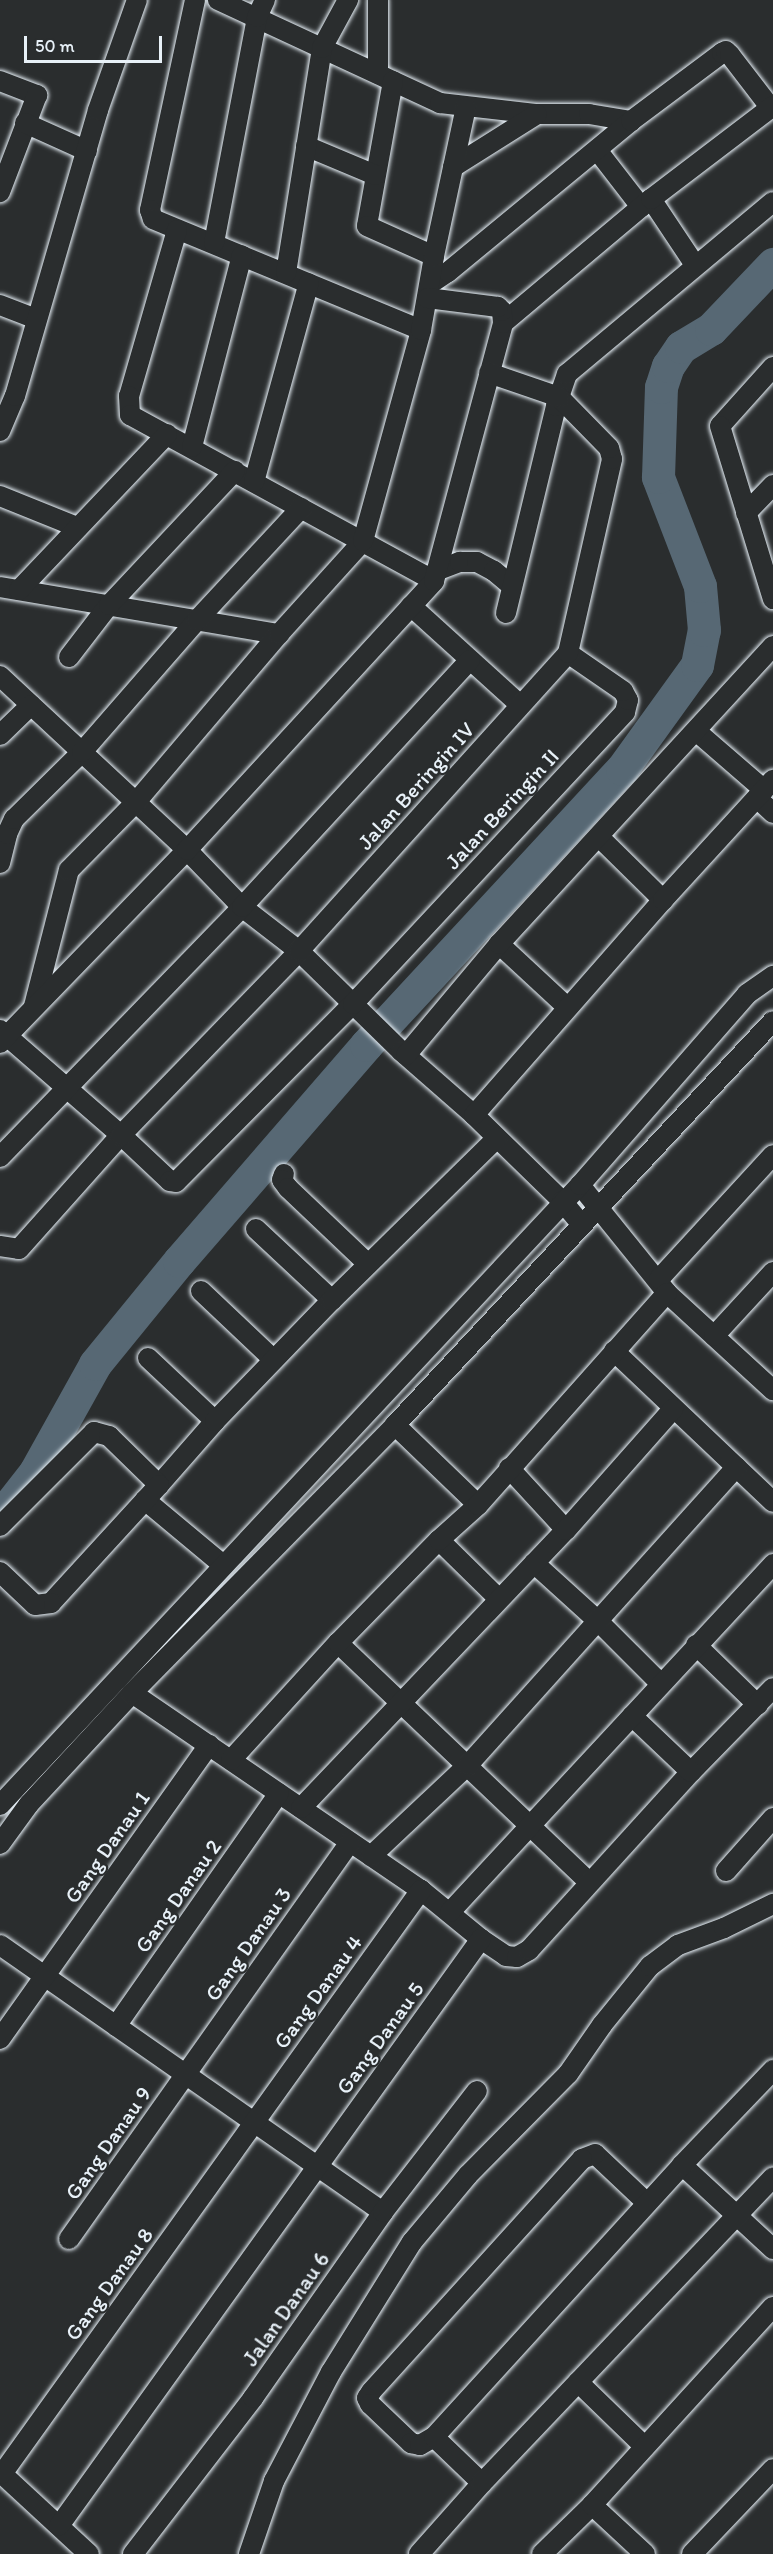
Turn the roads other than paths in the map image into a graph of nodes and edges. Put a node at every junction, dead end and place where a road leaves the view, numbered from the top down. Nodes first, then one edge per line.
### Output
1 (137, 0) edge
2 (195, 0) edge
3 (218, 0) edge
4 (348, 0) edge
5 (378, 0) edge
6 (261, 9) edge
7 (322, 48) junction
8 (385, 77) junction
9 (0, 81) edge
10 (466, 107) junction
11 (771, 107) edge
12 (537, 114) junction
13 (631, 121) junction
14 (25, 123) junction
15 (306, 146) junction
16 (597, 150) junction
17 (87, 151) junction
18 (453, 167) junction
19 (375, 175) junction
20 (0, 192) edge
21 (773, 202) edge
22 (646, 203) junction
23 (177, 230) junction
24 (214, 243) junction
25 (242, 255) junction
26 (434, 256) junction
27 (695, 265) junction
28 (286, 273) junction
29 (309, 283) junction
30 (429, 291) junction
31 (0, 305) edge
32 (36, 319) junction
33 (504, 323) junction
34 (421, 330) junction
35 (773, 367) edge
36 (489, 373) junction
37 (559, 397) junction
38 (0, 431) edge
39 (167, 434) junction
40 (192, 447) junction
41 (235, 471) junction
42 (254, 482) junction
43 (773, 484) edge
44 (0, 496) edge
45 (301, 508) junction
46 (746, 513) junction
47 (77, 527) junction
48 (363, 542) junction
49 (435, 576) junction
50 (512, 586) junction
51 (9, 588) edge
52 (773, 599) edge
53 (109, 605) junction
54 (411, 606) junction
55 (506, 613) dead end
56 (197, 620) junction
57 (279, 634) junction
58 (773, 646) edge
59 (568, 653) junction
60 (69, 657) dead end
61 (470, 660) junction
62 (0, 676) edge
63 (30, 705) junction
64 (520, 705) junction
65 (696, 731) junction
66 (0, 735) edge
67 (82, 752) junction
68 (765, 789) edge
69 (136, 802) junction
70 (773, 813) edge
71 (599, 837) junction
72 (187, 850) junction
73 (0, 863) edge
74 (663, 900) junction
75 (242, 907) junction
76 (499, 944) junction
77 (300, 951) junction
78 (773, 976) edge
79 (34, 1006) junction
80 (567, 1007) junction
81 (357, 1009) junction
82 (773, 1021) edge
83 (2, 1036) edge
84 (401, 1051) junction
85 (65, 1087) junction
86 (474, 1115) junction
87 (121, 1135) junction
88 (497, 1138) junction
89 (773, 1155) edge
90 (0, 1157) edge
91 (284, 1174) dead end
92 (580, 1185) junction
93 (562, 1201) junction
94 (598, 1209) junction
95 (582, 1225) junction
96 (256, 1229) dead end
97 (0, 1246) edge
98 (368, 1264) junction
99 (773, 1272) edge
100 (663, 1286) junction
101 (201, 1291) dead end
102 (332, 1300) junction
103 (714, 1336) junction
104 (614, 1351) junction
105 (148, 1358) dead end
106 (274, 1360) junction
107 (772, 1386) edge
108 (673, 1409) junction
109 (215, 1420) junction
110 (395, 1425) junction
111 (736, 1467) junction
112 (509, 1468) junction
113 (159, 1485) junction
114 (145, 1500) junction
115 (773, 1502) edge
116 (478, 1505) junction
117 (0, 1526) edge
118 (566, 1530) junction
119 (439, 1540) junction
120 (534, 1563) junction
121 (773, 1564) edge
122 (223, 1565) junction
123 (0, 1572) edge
124 (499, 1599) junction
125 (598, 1621) junction
126 (338, 1643) junction
127 (696, 1645) junction
128 (661, 1684) junction
129 (773, 1688) edge
130 (132, 1693) junction
131 (401, 1700) junction
132 (758, 1705) junction
133 (633, 1716) junction
134 (209, 1745) junction
135 (231, 1760) junction
136 (468, 1765) junction
137 (691, 1772) junction
138 (279, 1793) junction
139 (0, 1804) edge
140 (301, 1808) junction
141 (773, 1818) edge
142 (528, 1826) junction
143 (350, 1842) junction
144 (0, 1844) edge
145 (371, 1856) junction
146 (726, 1871) dead end
147 (590, 1882) junction
148 (421, 1890) junction
149 (773, 1904) edge
150 (450, 1912) junction
151 (481, 1939) junction
152 (0, 1945) edge
153 (46, 1977) junction
154 (116, 2026) junction
155 (0, 2039) edge
156 (773, 2070) edge
157 (186, 2074) junction
158 (477, 2091) dead end
159 (255, 2122) junction
160 (317, 2165) junction
161 (682, 2165) junction
162 (773, 2176) edge
163 (647, 2203) junction
164 (383, 2212) junction
165 (738, 2215) junction
166 (69, 2239) dead end
167 (773, 2249) edge
168 (773, 2307) edge
169 (578, 2382) junction
170 (434, 2437) junction
171 (645, 2447) junction
172 (773, 2469) edge
173 (1, 2473) edge
174 (482, 2483) junction
175 (592, 2505) junction
176 (59, 2526) junction
177 (89, 2554) edge
178 (133, 2554) edge
179 (249, 2554) edge
180 (419, 2554) edge
181 (542, 2554) edge
182 (645, 2554) edge
183 (692, 2554) edge

1 - 17 street
2 - 23 street
3 - 6 street
4 - 7 street
5 - 8 street
6 - 7 street
6 - 24 street
7 - 8 street
7 - 15 street
8 - 10 street
8 - 19 street
9 - 14 street
10 - 12 street
10 - 18 street
11 - 13 street
11 - 22 street
12 - 13 street
12 - 18 street
13 - 16 street
14 - 17 street
14 - 20 street
15 - 19 street
15 - 28 street
16 - 22 street
16 - 30 street
17 - 32 street
18 - 26 street
19 - 26 street
21 - 27 street
22 - 27 street
22 - 33 street
23 - 24 street
23 - 39 street
24 - 25 street
25 - 28 street
25 - 40 street
26 - 30 street
27 - 37 street
28 - 29 street
29 - 34 street
29 - 42 street
30 - 33 street
30 - 34 street
31 - 32 street
32 - 38 street
33 - 36 street
34 - 48 street
35 - 46 street
36 - 37 street
36 - 49 street
37 - 50 street
37 - 59 street
39 - 40 street
39 - 47 street
40 - 41 street
41 - 42 street
41 - 53 street
42 - 45 street
43 - 46 street
44 - 47 street
45 - 48 street
45 - 56 street
46 - 52 street
47 - 51 street
48 - 49 street
48 - 57 street
49 - 50 street
49 - 54 street
50 - 55 street
51 - 53 street
53 - 56 street
53 - 60 street
54 - 61 street
54 - 72 street
56 - 57 street
56 - 67 street
57 - 69 street
58 - 65 street
59 - 64 street, Jalan Beringin IV
59 - 81 street, Jalan Beringin II
61 - 64 street
61 - 75 street
62 - 63 street
63 - 66 street
63 - 67 street
64 - 77 street, Jalan Beringin IV
65 - 68 street
65 - 71 street
67 - 69 street
67 - 73 street
68 - 70 street
68 - 74 street
69 - 72 street
69 - 79 street
71 - 74 street
71 - 76 street
72 - 75 street
72 - 79 street
74 - 80 street
75 - 77 street
75 - 85 street
76 - 80 street
76 - 84 street
77 - 81 street
77 - 87 street, Jalan Beringin IV
78 - 92 street
79 - 83 street
80 - 86 street
81 - 84 street
81 - 87 street, Jalan Beringin II
82 - 94 street
83 - 85 street
84 - 86 street
85 - 87 street
85 - 90 street
86 - 88 street
87 - 97 street, Jalan Beringin IV
88 - 93 street
88 - 98 street
89 - 100 street
91 - 98 street
92 - 93 street
92 - 94 street
93 - 95 street
93 - 122 street
94 - 95 street
94 - 100 street
95 - 110 street
96 - 102 street
98 - 102 street
99 - 103 street
100 - 103 street
100 - 104 street
101 - 106 street
102 - 106 street
103 - 107 street
104 - 108 street
104 - 112 street
105 - 109 street
106 - 109 street
108 - 111 street
108 - 118 street
109 - 113 street
110 - 116 street
110 - 130 street
111 - 115 street
111 - 125 street
112 - 116 street
112 - 118 street
113 - 114 street
113 - 117 street
114 - 122 street
114 - 123 street
116 - 119 street
118 - 120 street
119 - 124 street
119 - 126 street
120 - 124 street
120 - 125 street
121 - 127 street
122 - 139 street
124 - 131 street
125 - 128 street
125 - 136 street
126 - 131 street
126 - 135 street
127 - 128 street
127 - 132 street
128 - 133 street
129 - 132 street
130 - 134 street
130 - 144 street
131 - 136 street
131 - 140 street
132 - 137 street
133 - 137 street
133 - 142 street
134 - 135 street
134 - 153 street, Gang Danau 1
135 - 138 street
136 - 142 street
136 - 145 street
137 - 147 street
138 - 140 street
138 - 154 street, Gang Danau 2
140 - 143 street
141 - 146 street
142 - 147 street
142 - 150 street
143 - 145 street
143 - 157 street, Gang Danau 3
145 - 148 street
147 - 151 street
148 - 150 street
148 - 159 street, Gang Danau 4
149 - 179 street
150 - 151 street
151 - 160 street, Gang Danau 5
152 - 153 street
153 - 154 street
153 - 155 street, Gang Danau 1
154 - 157 street
156 - 161 street
157 - 159 street
157 - 166 street, Gang Danau 9
158 - 164 street, Jalan Danau 6
159 - 160 street
159 - 173 street, Gang Danau 8
160 - 164 street
160 - 176 street, Gang Danau 5
161 - 163 street
161 - 165 street
162 - 165 street
163 - 170 street
163 - 170 street
164 - 178 street, Jalan Danau 6
165 - 167 street
165 - 169 street
168 - 171 street
169 - 171 street
169 - 174 street
170 - 174 street
171 - 175 street
172 - 183 street
173 - 176 street
174 - 180 street
175 - 181 street
175 - 182 street
176 - 177 street

